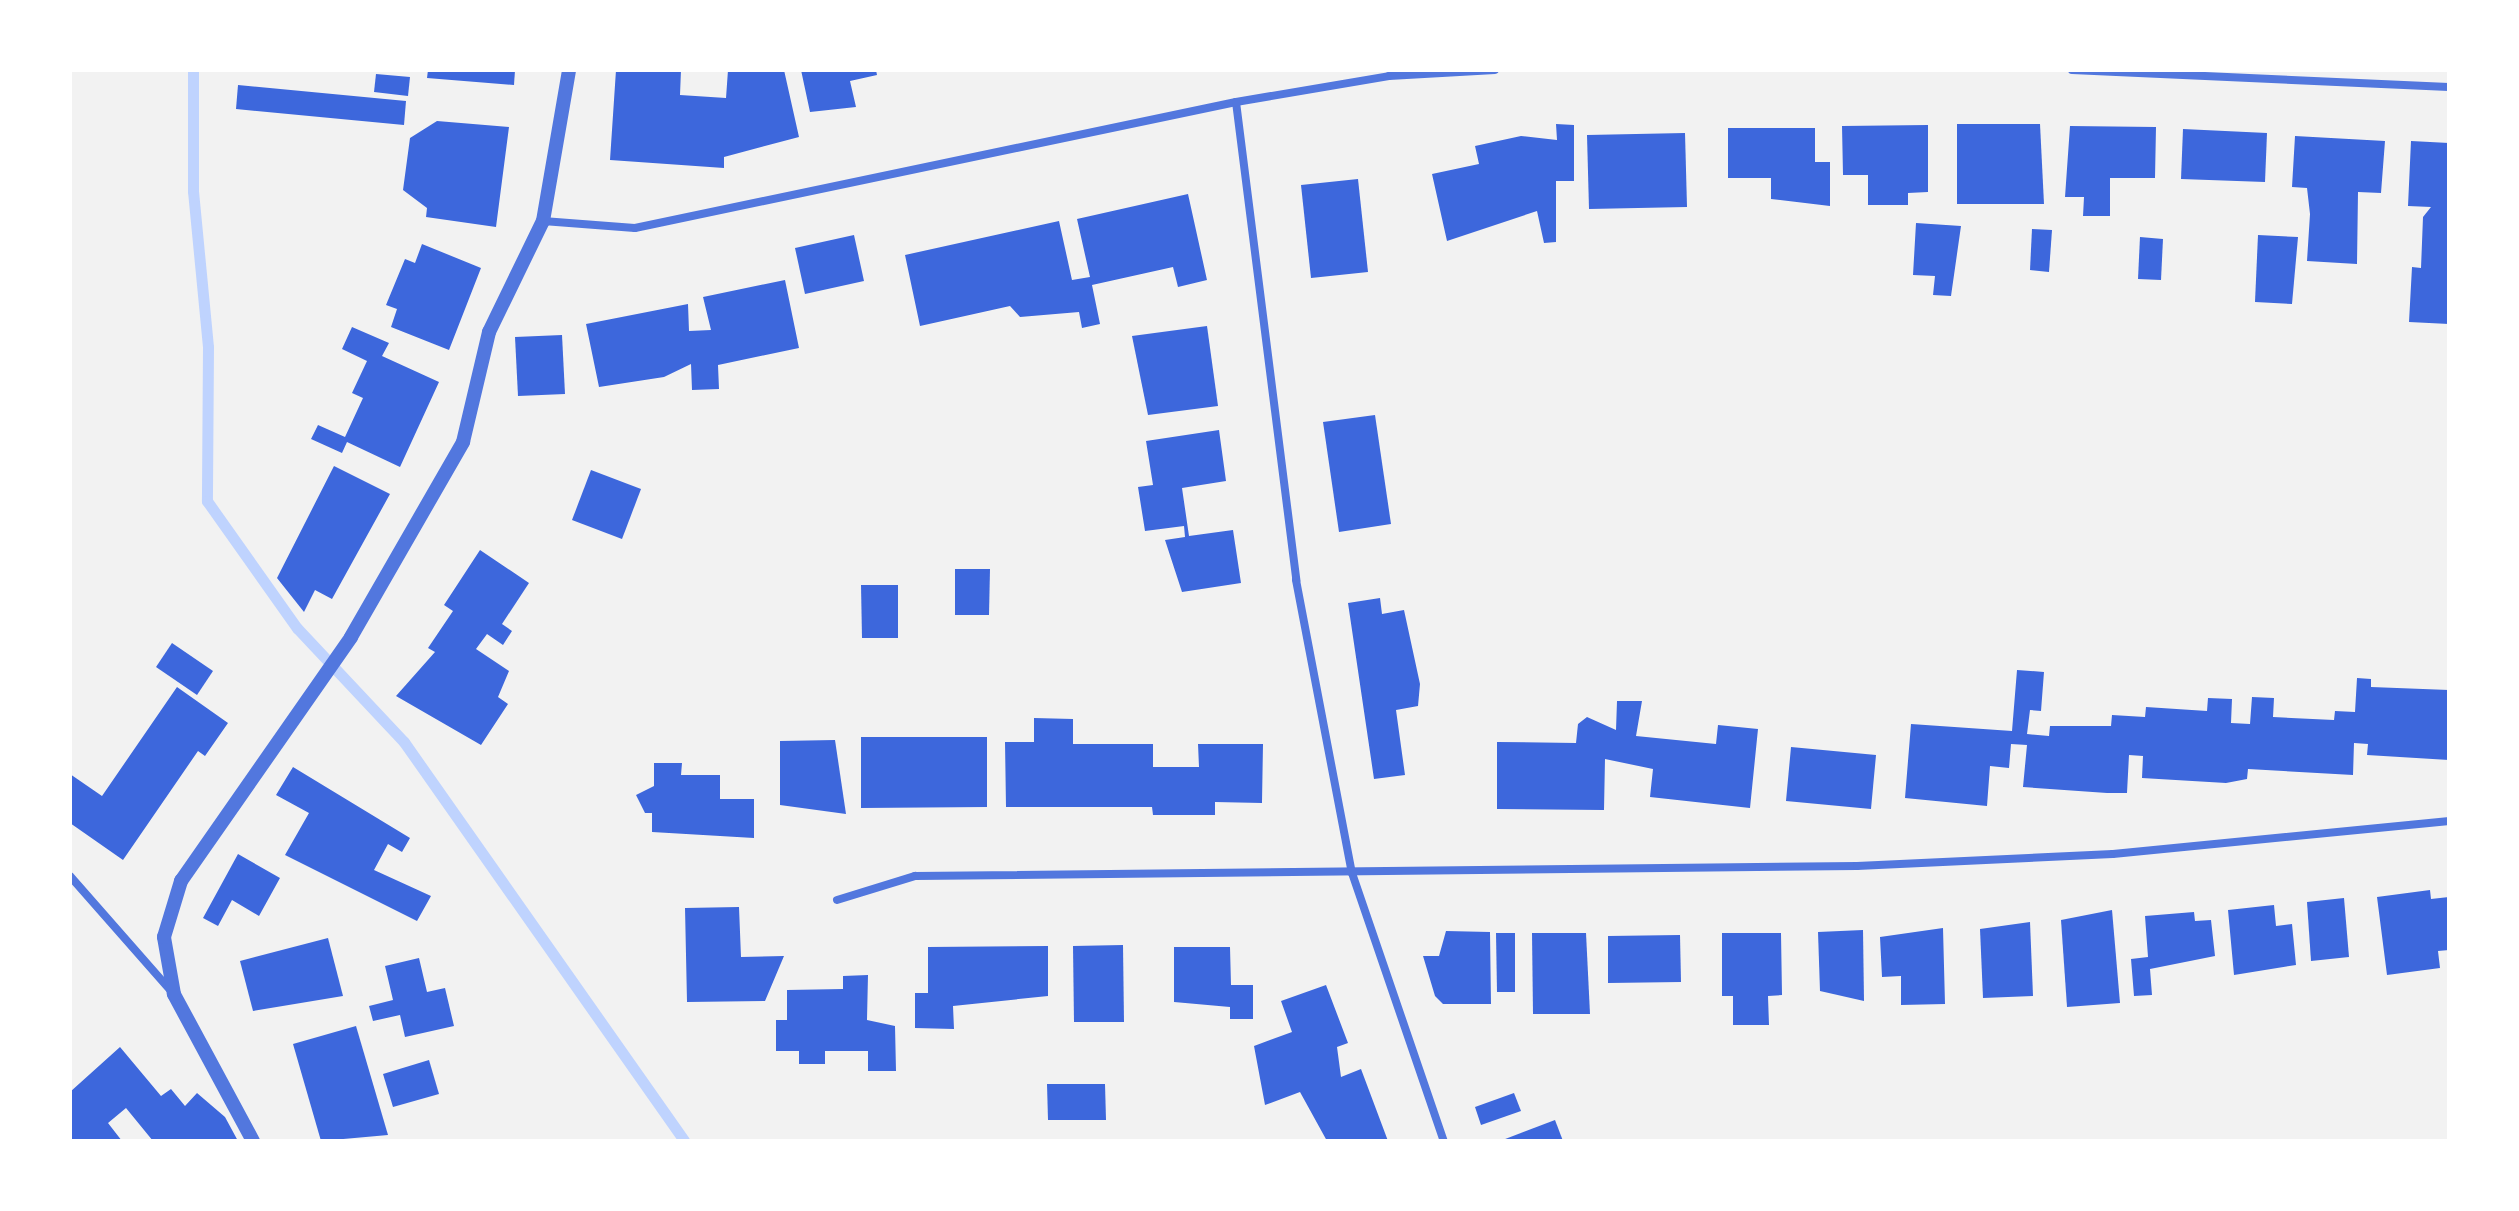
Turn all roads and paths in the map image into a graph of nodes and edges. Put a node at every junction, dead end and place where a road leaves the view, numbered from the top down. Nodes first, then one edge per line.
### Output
1 (569, 70) edge
2 (1495, 70) edge
3 (2072, 70) edge
4 (2449, 87) edge
5 (1236, 102) junction
6 (543, 221) junction
7 (2449, 821) edge
8 (1352, 873) junction
9 (70, 876) edge
10 (837, 900) dead end
11 (174, 994) junction
12 (253, 1141) edge
13 (1444, 1141) edge

1 - 6 street
2 - 5 street
3 - 4 street
5 - 6 street
5 - 8 street
6 - 11 street
7 - 8 street
8 - 10 street
8 - 13 street
9 - 11 street
11 - 12 street

